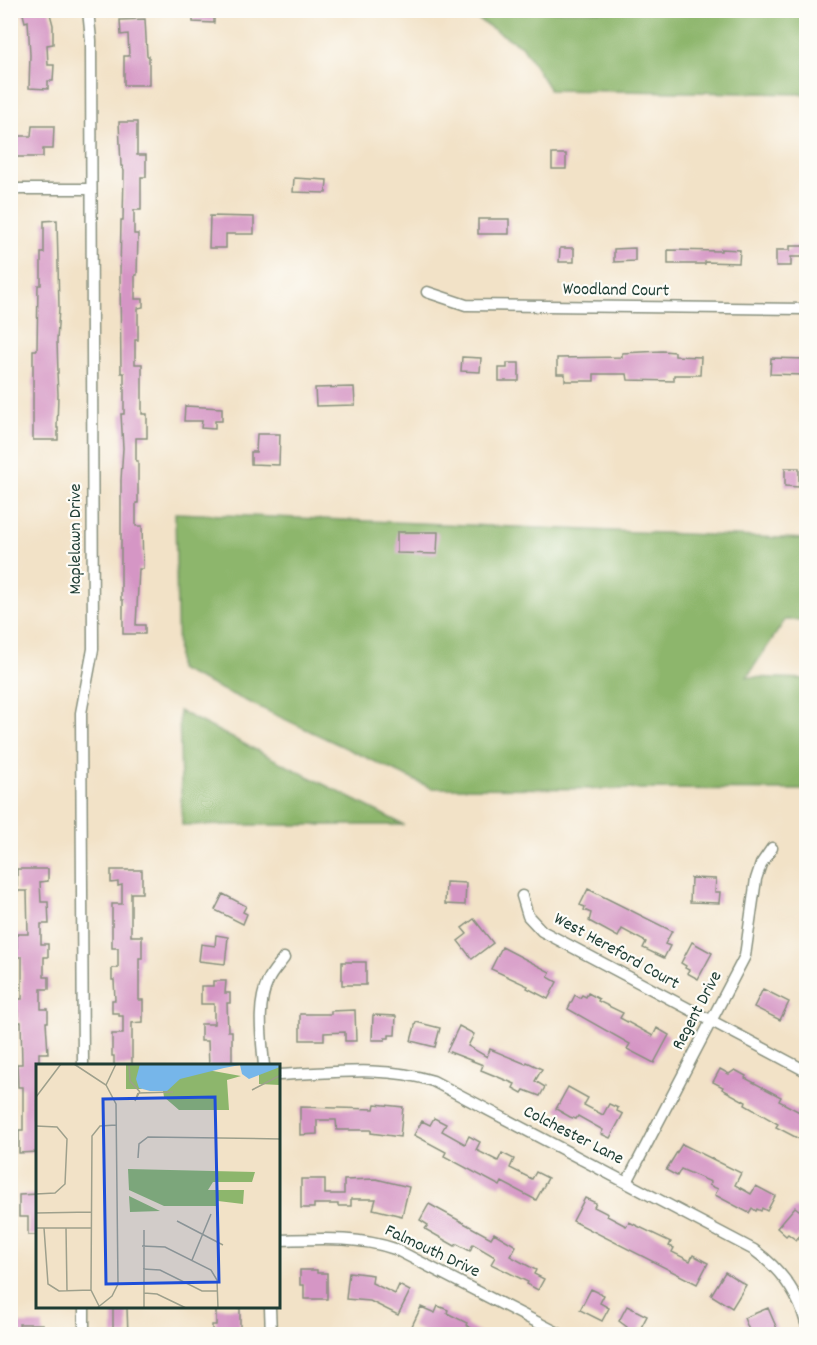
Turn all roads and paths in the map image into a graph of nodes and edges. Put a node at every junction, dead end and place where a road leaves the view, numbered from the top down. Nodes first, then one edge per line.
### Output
1 (88, 10) edge
2 (10, 189) edge
3 (91, 189) junction
4 (427, 292) dead end
5 (807, 309) edge
6 (772, 848) dead end
7 (522, 896) dead end
8 (284, 958) dead end
9 (711, 1022) junction
10 (83, 1064) edge
11 (264, 1064) edge
12 (807, 1071) edge
13 (280, 1075) edge
14 (627, 1182) junction
15 (280, 1240) edge
16 (84, 1309) edge
17 (270, 1309) edge
18 (807, 1323) edge
19 (84, 1335) edge
20 (271, 1335) edge
21 (560, 1335) edge

1 - 3 street, Maplelawn Drive
2 - 3 street
3 - 10 street, Maplelawn Drive
4 - 5 street, Woodland Court
6 - 9 street, Regent Drive
7 - 9 street, West Hereford Court
8 - 11 street
9 - 12 street, West Hereford Court
9 - 14 street, Regent Drive
13 - 14 street, Colchester Lane
14 - 18 street, Colchester Lane
15 - 21 street, Falmouth Drive
16 - 19 street
17 - 20 street

